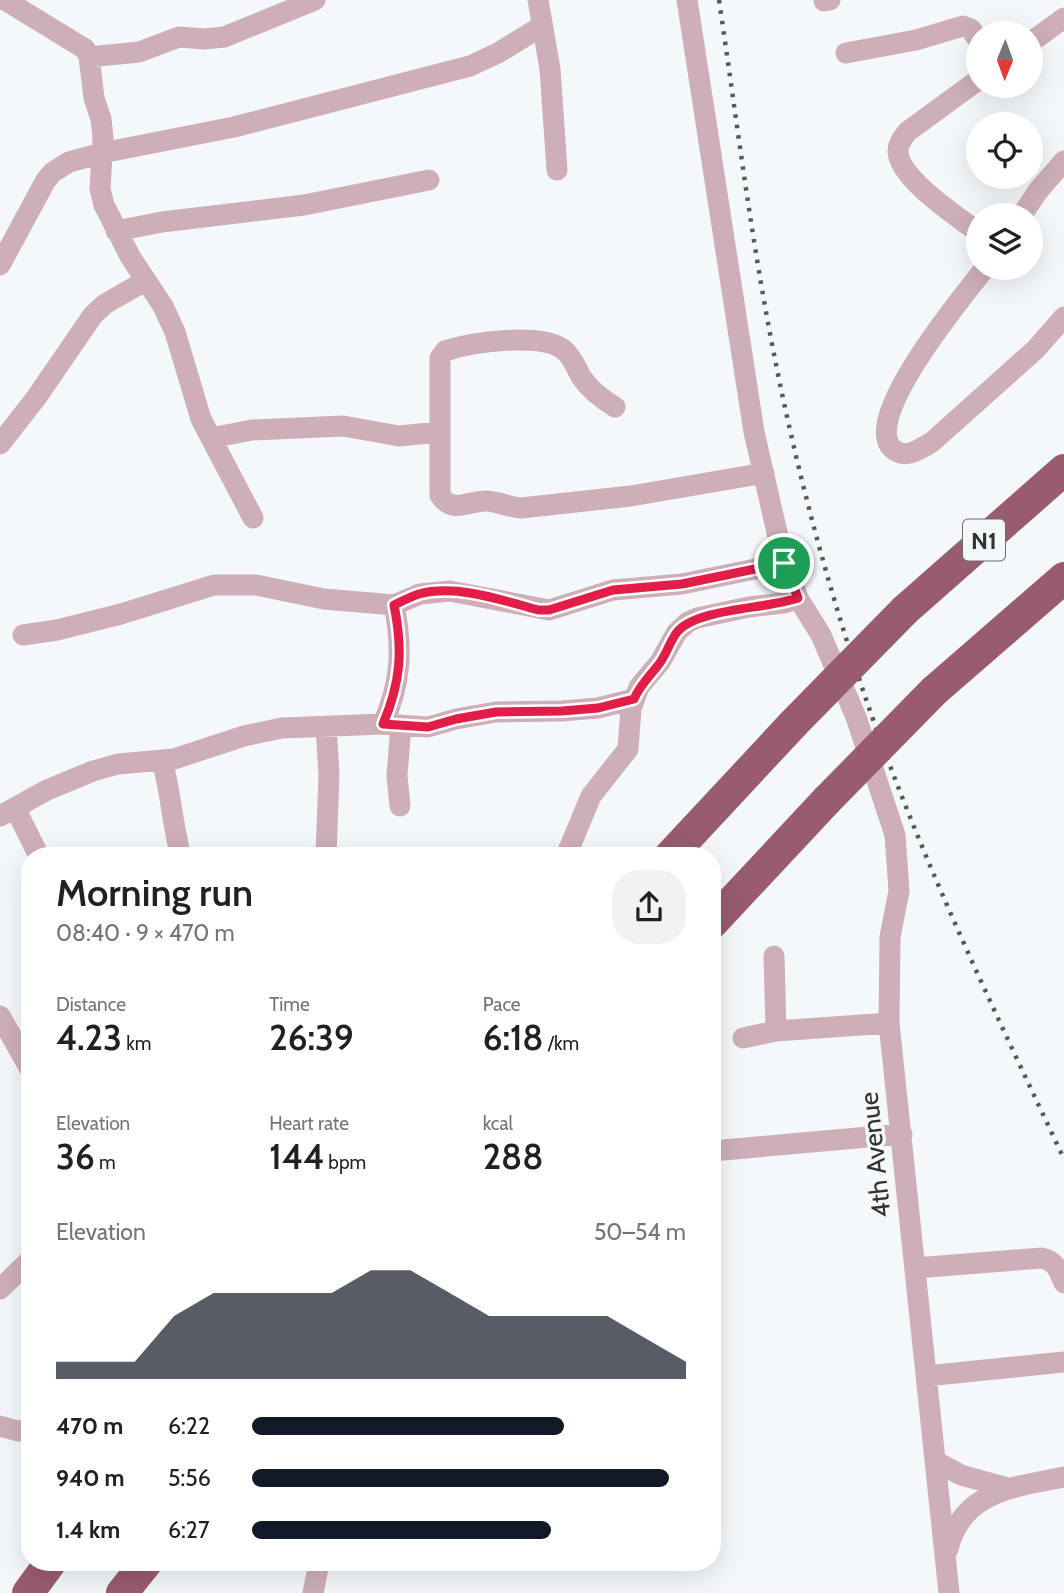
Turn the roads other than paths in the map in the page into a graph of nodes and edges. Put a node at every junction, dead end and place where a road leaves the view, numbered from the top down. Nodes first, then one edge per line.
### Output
1 (5, 0) edge
2 (314, 0) edge
3 (538, 0) edge
4 (687, 0) edge
5 (1064, 18) edge
6 (542, 26) junction
7 (966, 27) edge
8 (1043, 34) edge
9 (846, 53) dead end
10 (89, 57) junction
11 (966, 89) edge
12 (102, 153) junction
13 (1064, 161) edge
14 (556, 170) dead end
15 (429, 180) dead end
16 (1030, 203) edge
17 (966, 223) edge
18 (117, 231) junction
19 (0, 265) edge
20 (976, 280) edge
21 (145, 281) junction
22 (1064, 317) edge
23 (615, 407) dead end
24 (439, 432) junction
25 (211, 438) junction
26 (0, 444) edge
27 (1064, 470) edge
28 (764, 474) junction
29 (253, 518) dead end
30 (784, 563) junction
31 (1064, 578) edge
32 (798, 598) junction
33 (394, 605) junction
34 (23, 635) dead end
35 (634, 699) junction
36 (392, 724) junction
37 (326, 726) junction
38 (162, 761) junction
39 (400, 806) dead end
40 (8, 812) edge
41 (33, 847) edge
42 (178, 847) edge
43 (327, 847) edge
44 (570, 847) edge
45 (678, 847) edge
46 (721, 913) edge
47 (774, 956) dead end
48 (0, 1016) edge
49 (889, 1023) junction
50 (776, 1031) junction
51 (743, 1038) dead end
52 (21, 1053) edge
53 (902, 1134) junction
54 (721, 1150) edge
55 (915, 1268) junction
56 (21, 1269) edge
57 (1064, 1283) edge
58 (0, 1289) edge
59 (1064, 1362) edge
60 (926, 1376) junction
61 (0, 1426) edge
62 (21, 1432) edge
63 (935, 1461) junction
64 (1064, 1478) edge
65 (1008, 1488) junction
66 (946, 1555) junction
67 (44, 1571) edge
68 (140, 1571) edge
69 (317, 1571) edge
70 (28, 1593) edge
71 (122, 1593) edge
72 (313, 1593) edge
73 (949, 1593) edge

1 - 10 street
2 - 10 street
3 - 6 street
4 - 28 street, 4th Avenue
5 - 8 street
6 - 12 street
6 - 14 street
7 - 9 street
10 - 12 street
11 - 17 street
12 - 18 street
12 - 19 street
13 - 16 street
15 - 18 street
18 - 21 street
20 - 22 street
21 - 25 street
21 - 26 street
23 - 24 street
24 - 25 street
24 - 28 street
25 - 29 street
27 - 45 highway, N1, bridge
28 - 30 street, 4th Avenue
30 - 32 street, 4th Avenue
30 - 33 street
31 - 46 highway, bridge
32 - 35 street
32 - 49 street, 4th Avenue
33 - 34 street
33 - 36 street
35 - 36 street
35 - 44 street
36 - 37 street
36 - 39 street
37 - 38 street
37 - 43 street
38 - 40 street
38 - 42 street
40 - 41 street
47 - 50 street
48 - 52 street
49 - 50 street
49 - 53 street, 4th Avenue
50 - 51 street
53 - 54 street
53 - 55 street, 4th Avenue
55 - 57 street
55 - 60 street, 4th Avenue
56 - 58 street
59 - 60 street
60 - 63 street, 4th Avenue
61 - 62 street
63 - 65 street
63 - 66 street, 4th Avenue
64 - 65 street
65 - 66 street
66 - 73 street, 4th Avenue
67 - 70 highway
68 - 71 highway
69 - 72 street

